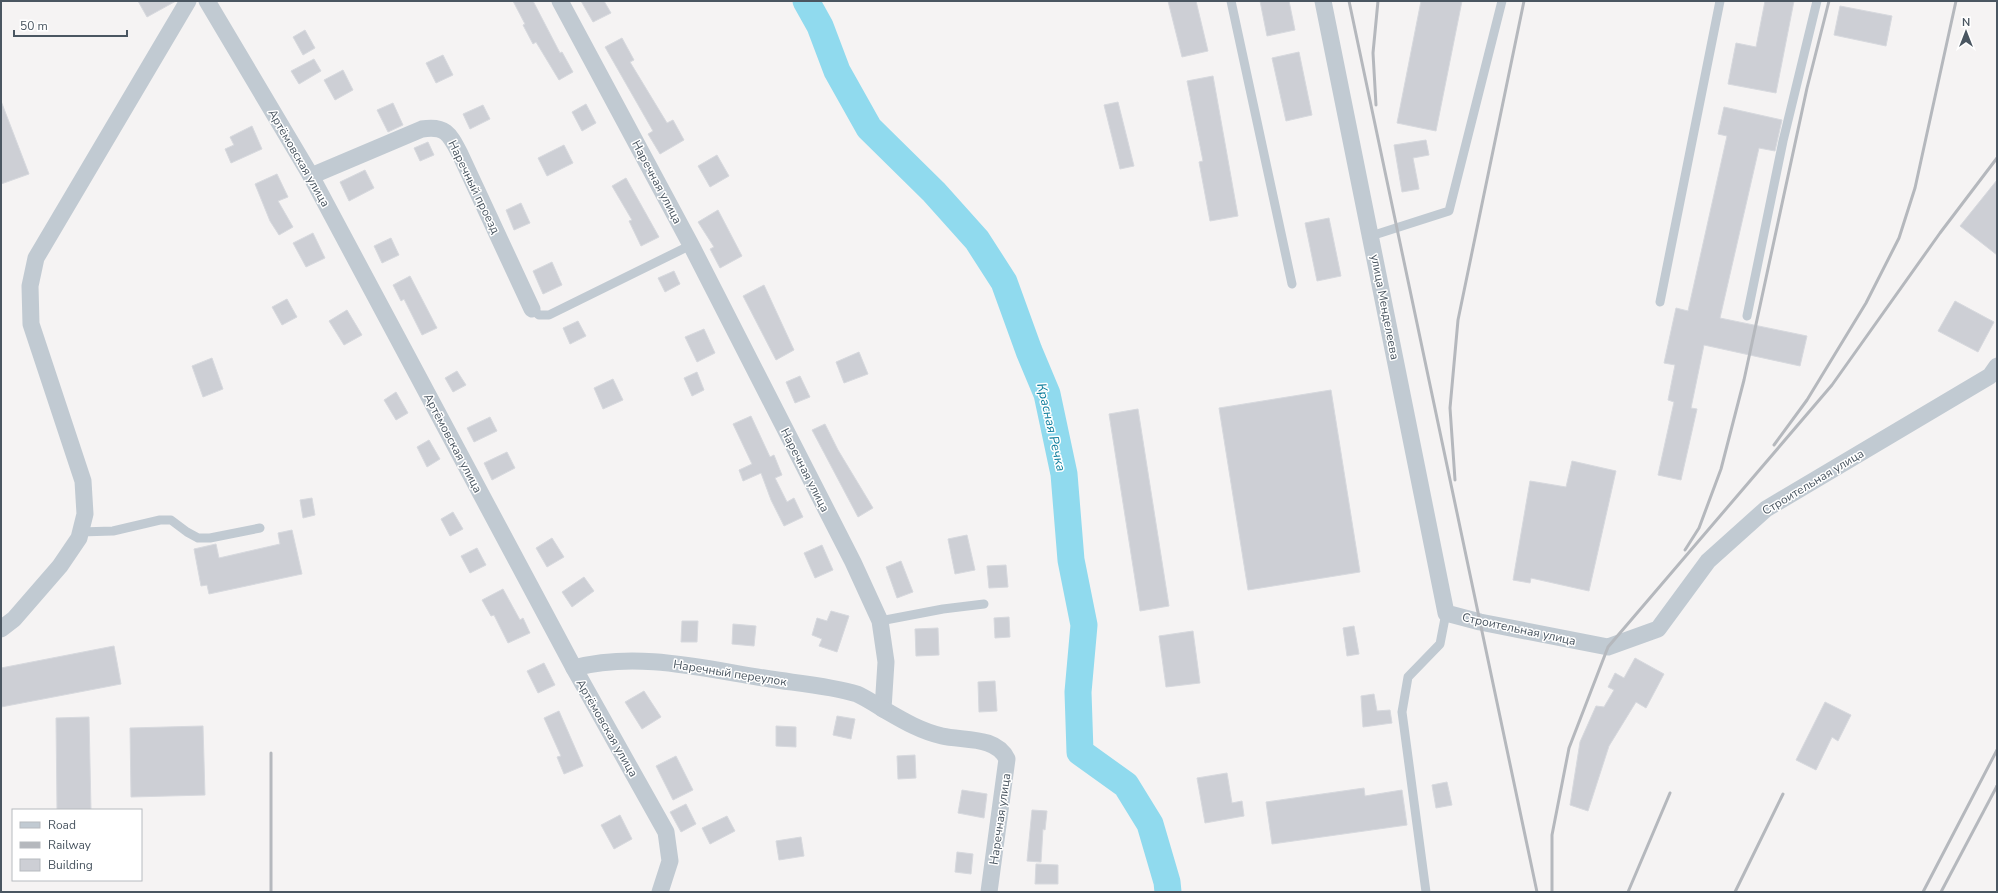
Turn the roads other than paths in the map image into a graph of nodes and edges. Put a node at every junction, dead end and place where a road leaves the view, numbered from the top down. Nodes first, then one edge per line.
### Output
1 (188, 1) edge
2 (207, 1) edge
3 (560, 1) edge
4 (1231, 1) edge
5 (1323, 1) edge
6 (1502, 1) edge
7 (1720, 1) edge
8 (1816, 1) edge
9 (311, 176) junction
10 (1371, 236) junction
11 (691, 245) junction
12 (1292, 284) dead end
13 (1660, 302) dead end
14 (532, 309) joint
15 (1747, 316) dead end
16 (1997, 366) edge
17 (260, 528) dead end
18 (80, 532) junction
19 (984, 604) dead end
20 (1446, 613) junction
21 (880, 621) junction
22 (1, 629) edge
23 (574, 668) junction
24 (883, 709) junction
25 (660, 892) edge
26 (989, 892) edge
27 (1426, 892) edge

1 - 18 street
2 - 9 street, Артёмовская улица
3 - 11 street, Наречная улица
4 - 12 lane
5 - 10 street, улица Менделеева
6 - 10 lane
7 - 13 lane
8 - 15 lane
9 - 14 street, Наречный проезд
9 - 23 street, Артёмовская улица
10 - 20 street, улица Менделеева
11 - 14 lane
11 - 21 street, Наречная улица
16 - 20 street, Строительная улица
17 - 18 lane
18 - 22 street
19 - 21 lane
20 - 27 lane
21 - 24 street, Наречная улица
23 - 24 street, Наречный переулок
23 - 25 street, Артёмовская улица
24 - 26 street, Наречная улица

